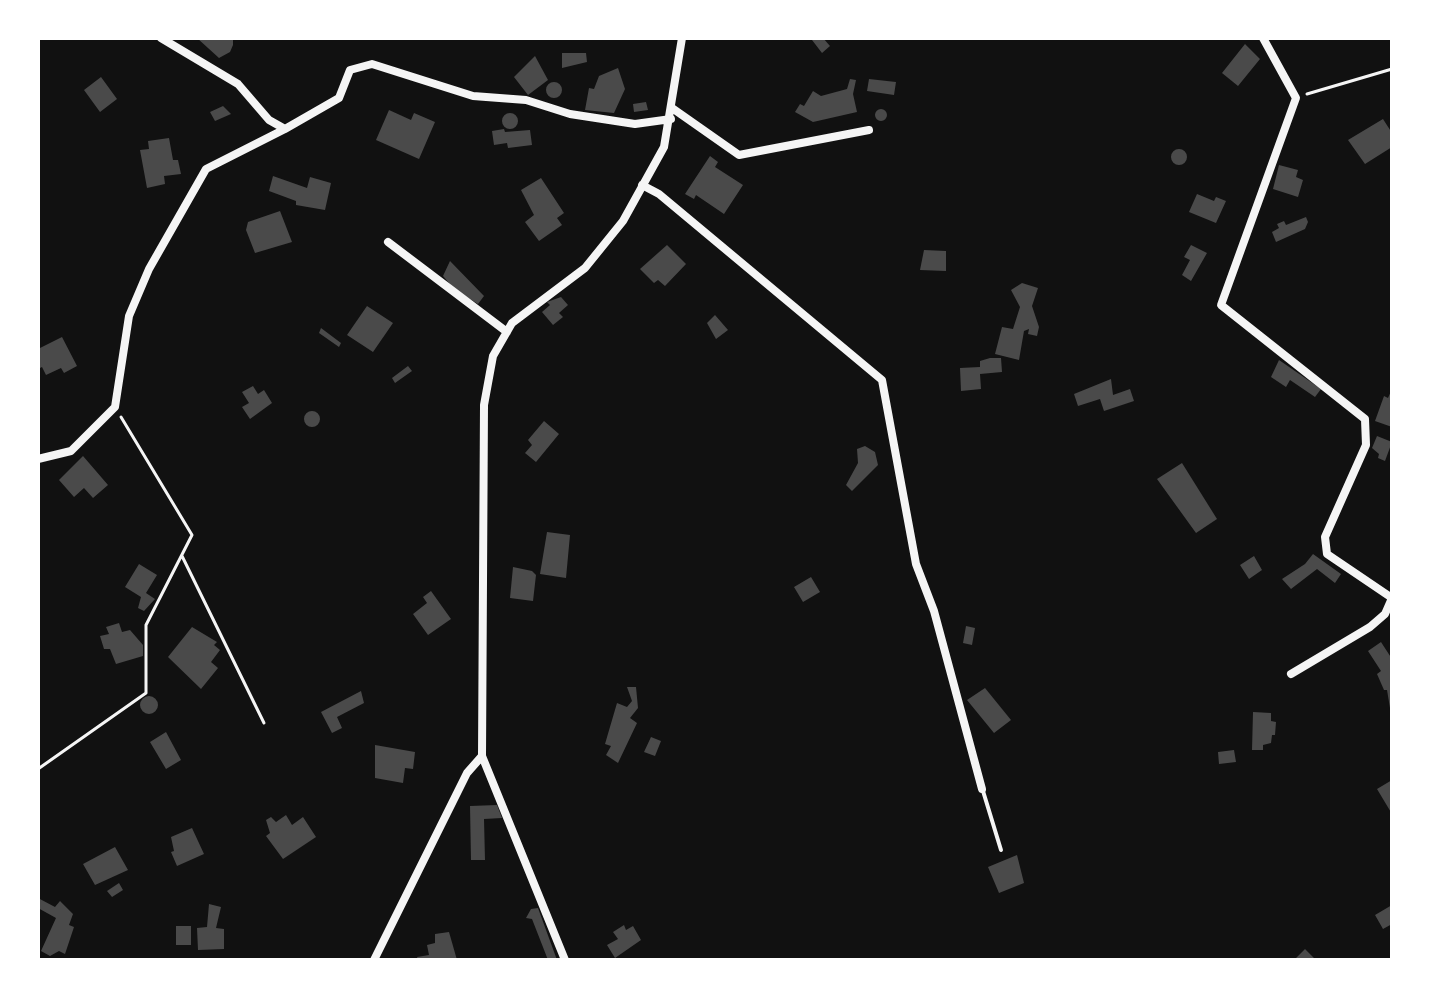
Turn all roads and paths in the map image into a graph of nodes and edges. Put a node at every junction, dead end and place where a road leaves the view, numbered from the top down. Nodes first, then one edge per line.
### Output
1 (161, 38) edge
2 (682, 38) edge
3 (1263, 38) edge
4 (1392, 69) edge
5 (1296, 98) junction
6 (672, 108) junction
7 (671, 119) junction
8 (285, 129) junction
9 (869, 130) dead end
10 (642, 185) junction
11 (388, 242) dead end
12 (507, 332) junction
13 (115, 407) junction
14 (38, 459) edge
15 (182, 556) junction
16 (1392, 598) edge
17 (1291, 674) dead end
18 (264, 723) dead end
19 (482, 756) junction
20 (38, 769) edge
21 (982, 789) joint
22 (1001, 850) dead end
23 (374, 960) edge
24 (565, 960) edge

1 - 8 street
2 - 6 street
3 - 5 street
4 - 5 path
5 - 16 street
6 - 7 street
6 - 9 street
7 - 8 street
7 - 10 street
8 - 13 street
10 - 12 street
10 - 21 street
11 - 12 street
12 - 19 street
13 - 14 street
13 - 15 path
15 - 18 path
15 - 20 path
16 - 17 street
19 - 23 street
19 - 24 street
21 - 22 lane

